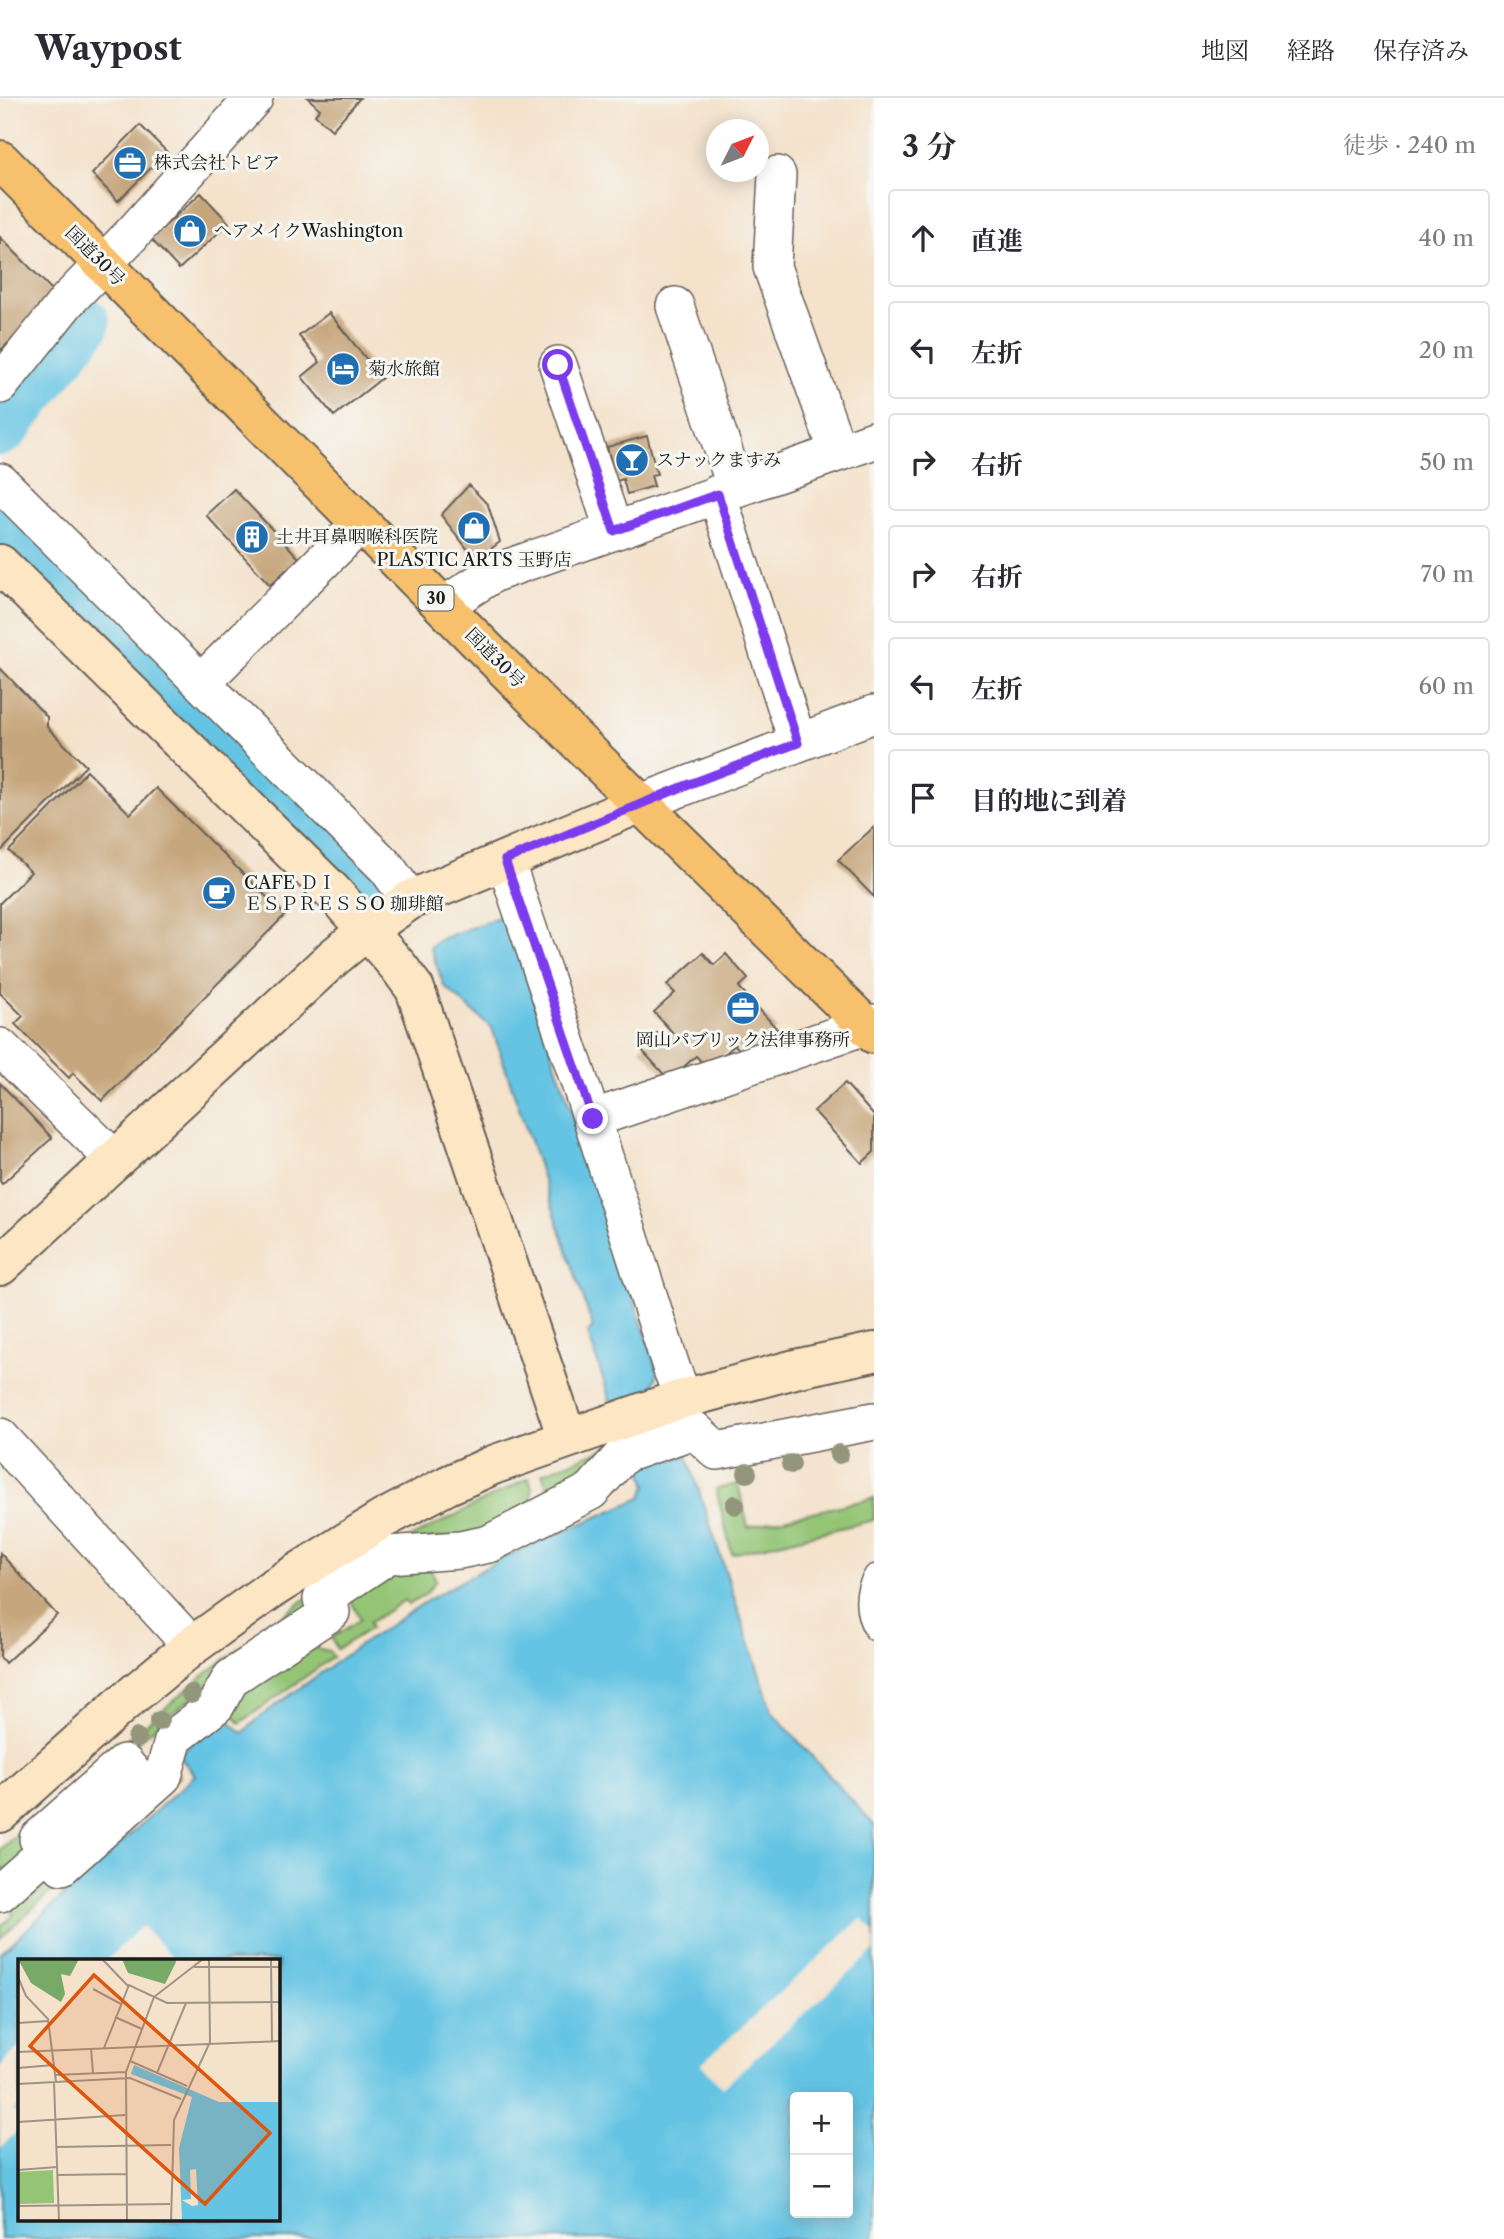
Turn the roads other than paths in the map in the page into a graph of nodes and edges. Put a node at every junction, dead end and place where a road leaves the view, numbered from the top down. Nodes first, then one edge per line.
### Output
1 (254, 98) edge
2 (0, 160) edge
3 (777, 174) dead end
4 (104, 264) junction
5 (675, 306) dead end
6 (558, 365) dead end
7 (4, 371) edge
8 (874, 440) edge
9 (838, 452) junction
10 (0, 482) edge
11 (727, 491) junction
12 (361, 523) junction
13 (614, 531) junction
14 (0, 564) edge
15 (443, 606) junction
16 (202, 682) junction
17 (874, 714) edge
18 (798, 743) junction
19 (641, 803) junction
20 (505, 860) junction
21 (410, 900) junction
22 (367, 930) junction
23 (871, 1028) edge
24 (0, 1047) edge
25 (593, 1119) junction
26 (115, 1160) junction
27 (0, 1266) edge
28 (874, 1352) edge
29 (680, 1412) junction
30 (874, 1421) edge
31 (0, 1437) edge
32 (623, 1437) junction
33 (567, 1438) junction
34 (874, 1574) edge
35 (874, 1631) edge
36 (192, 1646) junction
37 (0, 1813) edge
38 (0, 1892) edge

1 - 4 street
2 - 4 highway, 国道30号 / 30
3 - 9 street
4 - 7 street
4 - 12 highway, 国道30号 / 30
5 - 11 street
6 - 13 street
8 - 9 street
9 - 11 street
10 - 16 street
11 - 13 street
11 - 18 street
12 - 15 highway, 国道30号 / 30
12 - 16 street
13 - 15 street
14 - 22 street
15 - 19 highway, 国道30号 / 30
16 - 21 street
17 - 18 street
18 - 19 street
19 - 20 street
19 - 23 highway, 国道30号 / 30
20 - 21 street
20 - 25 street
21 - 22 street
22 - 26 street
22 - 33 street
23 - 25 street
24 - 26 street
25 - 29 street
26 - 27 street
28 - 29 street
29 - 30 street
29 - 32 street
31 - 36 street
32 - 33 street
32 - 38 street
33 - 36 street
34 - 35 lane
36 - 37 street

